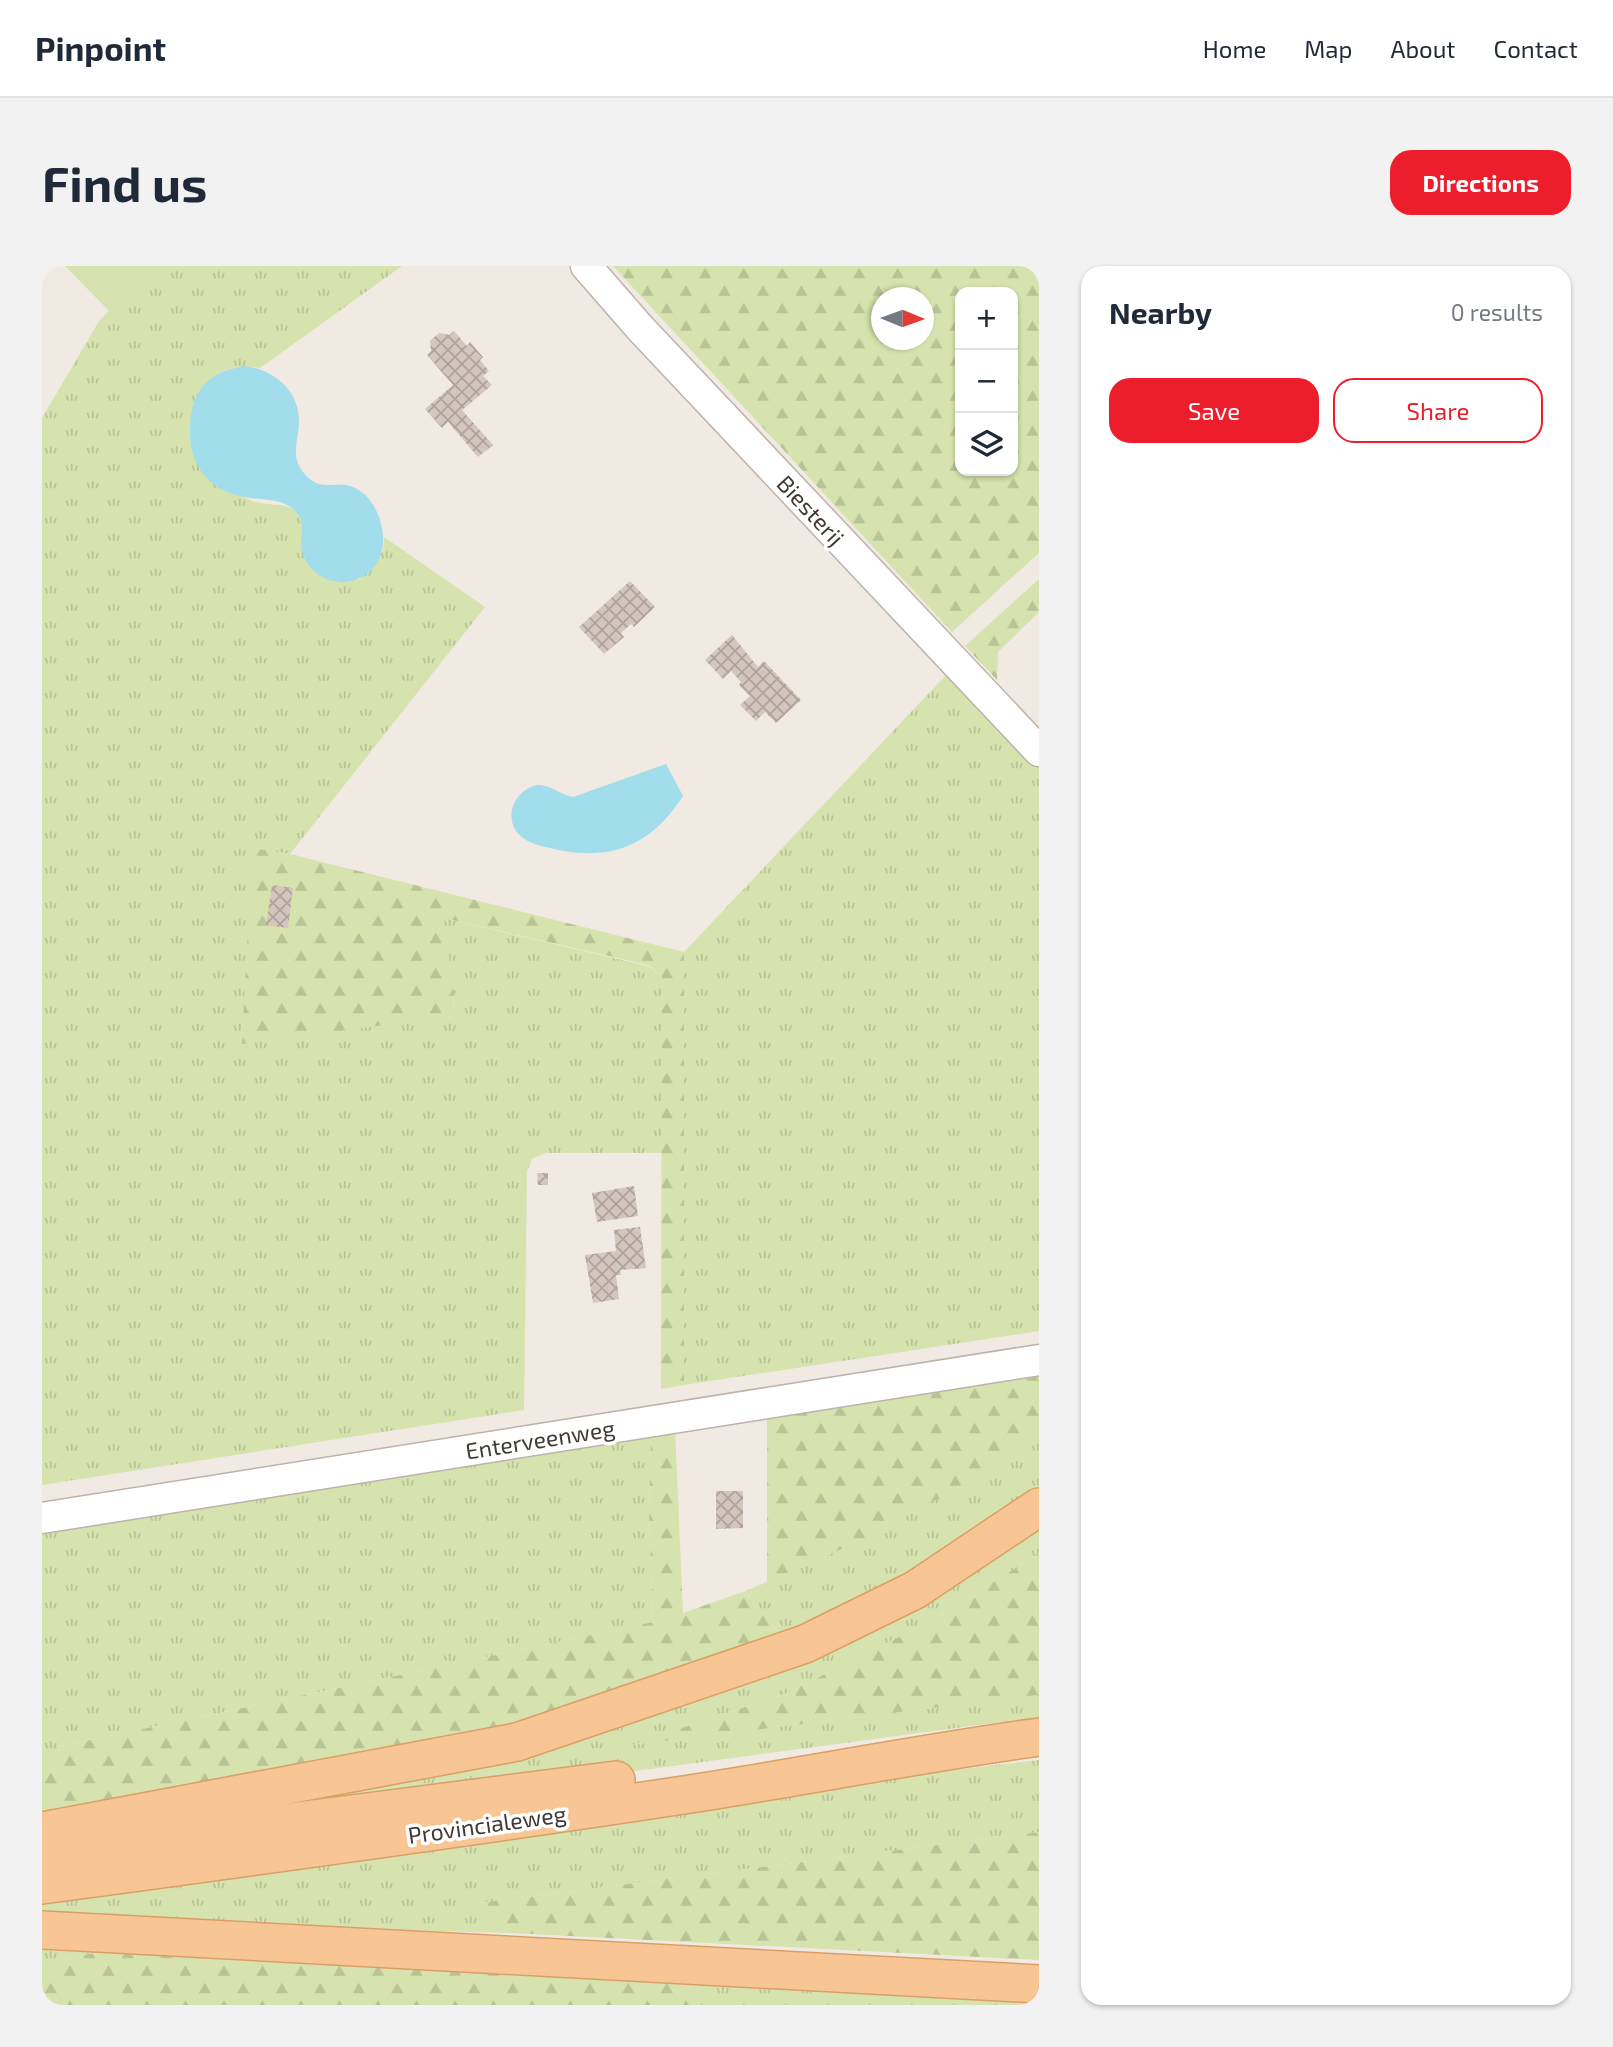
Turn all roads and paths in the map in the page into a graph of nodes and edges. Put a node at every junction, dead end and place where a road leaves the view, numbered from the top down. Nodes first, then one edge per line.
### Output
1 (586, 266) edge
2 (1039, 751) edge
3 (1039, 1360) edge
4 (1039, 1507) edge
5 (42, 1518) edge
6 (1039, 1737) edge
7 (931, 1752) junction
8 (42, 1831) edge
9 (42, 1854) edge
10 (42, 1885) edge
11 (42, 1930) edge
12 (1039, 1984) edge

1 - 2 street, Biesterij
3 - 5 street, Enterveenweg
4 - 8 main road
6 - 7 main road, Provincialeweg
7 - 9 main road, Provincialeweg
7 - 10 main road, Provincialeweg
11 - 12 main road

